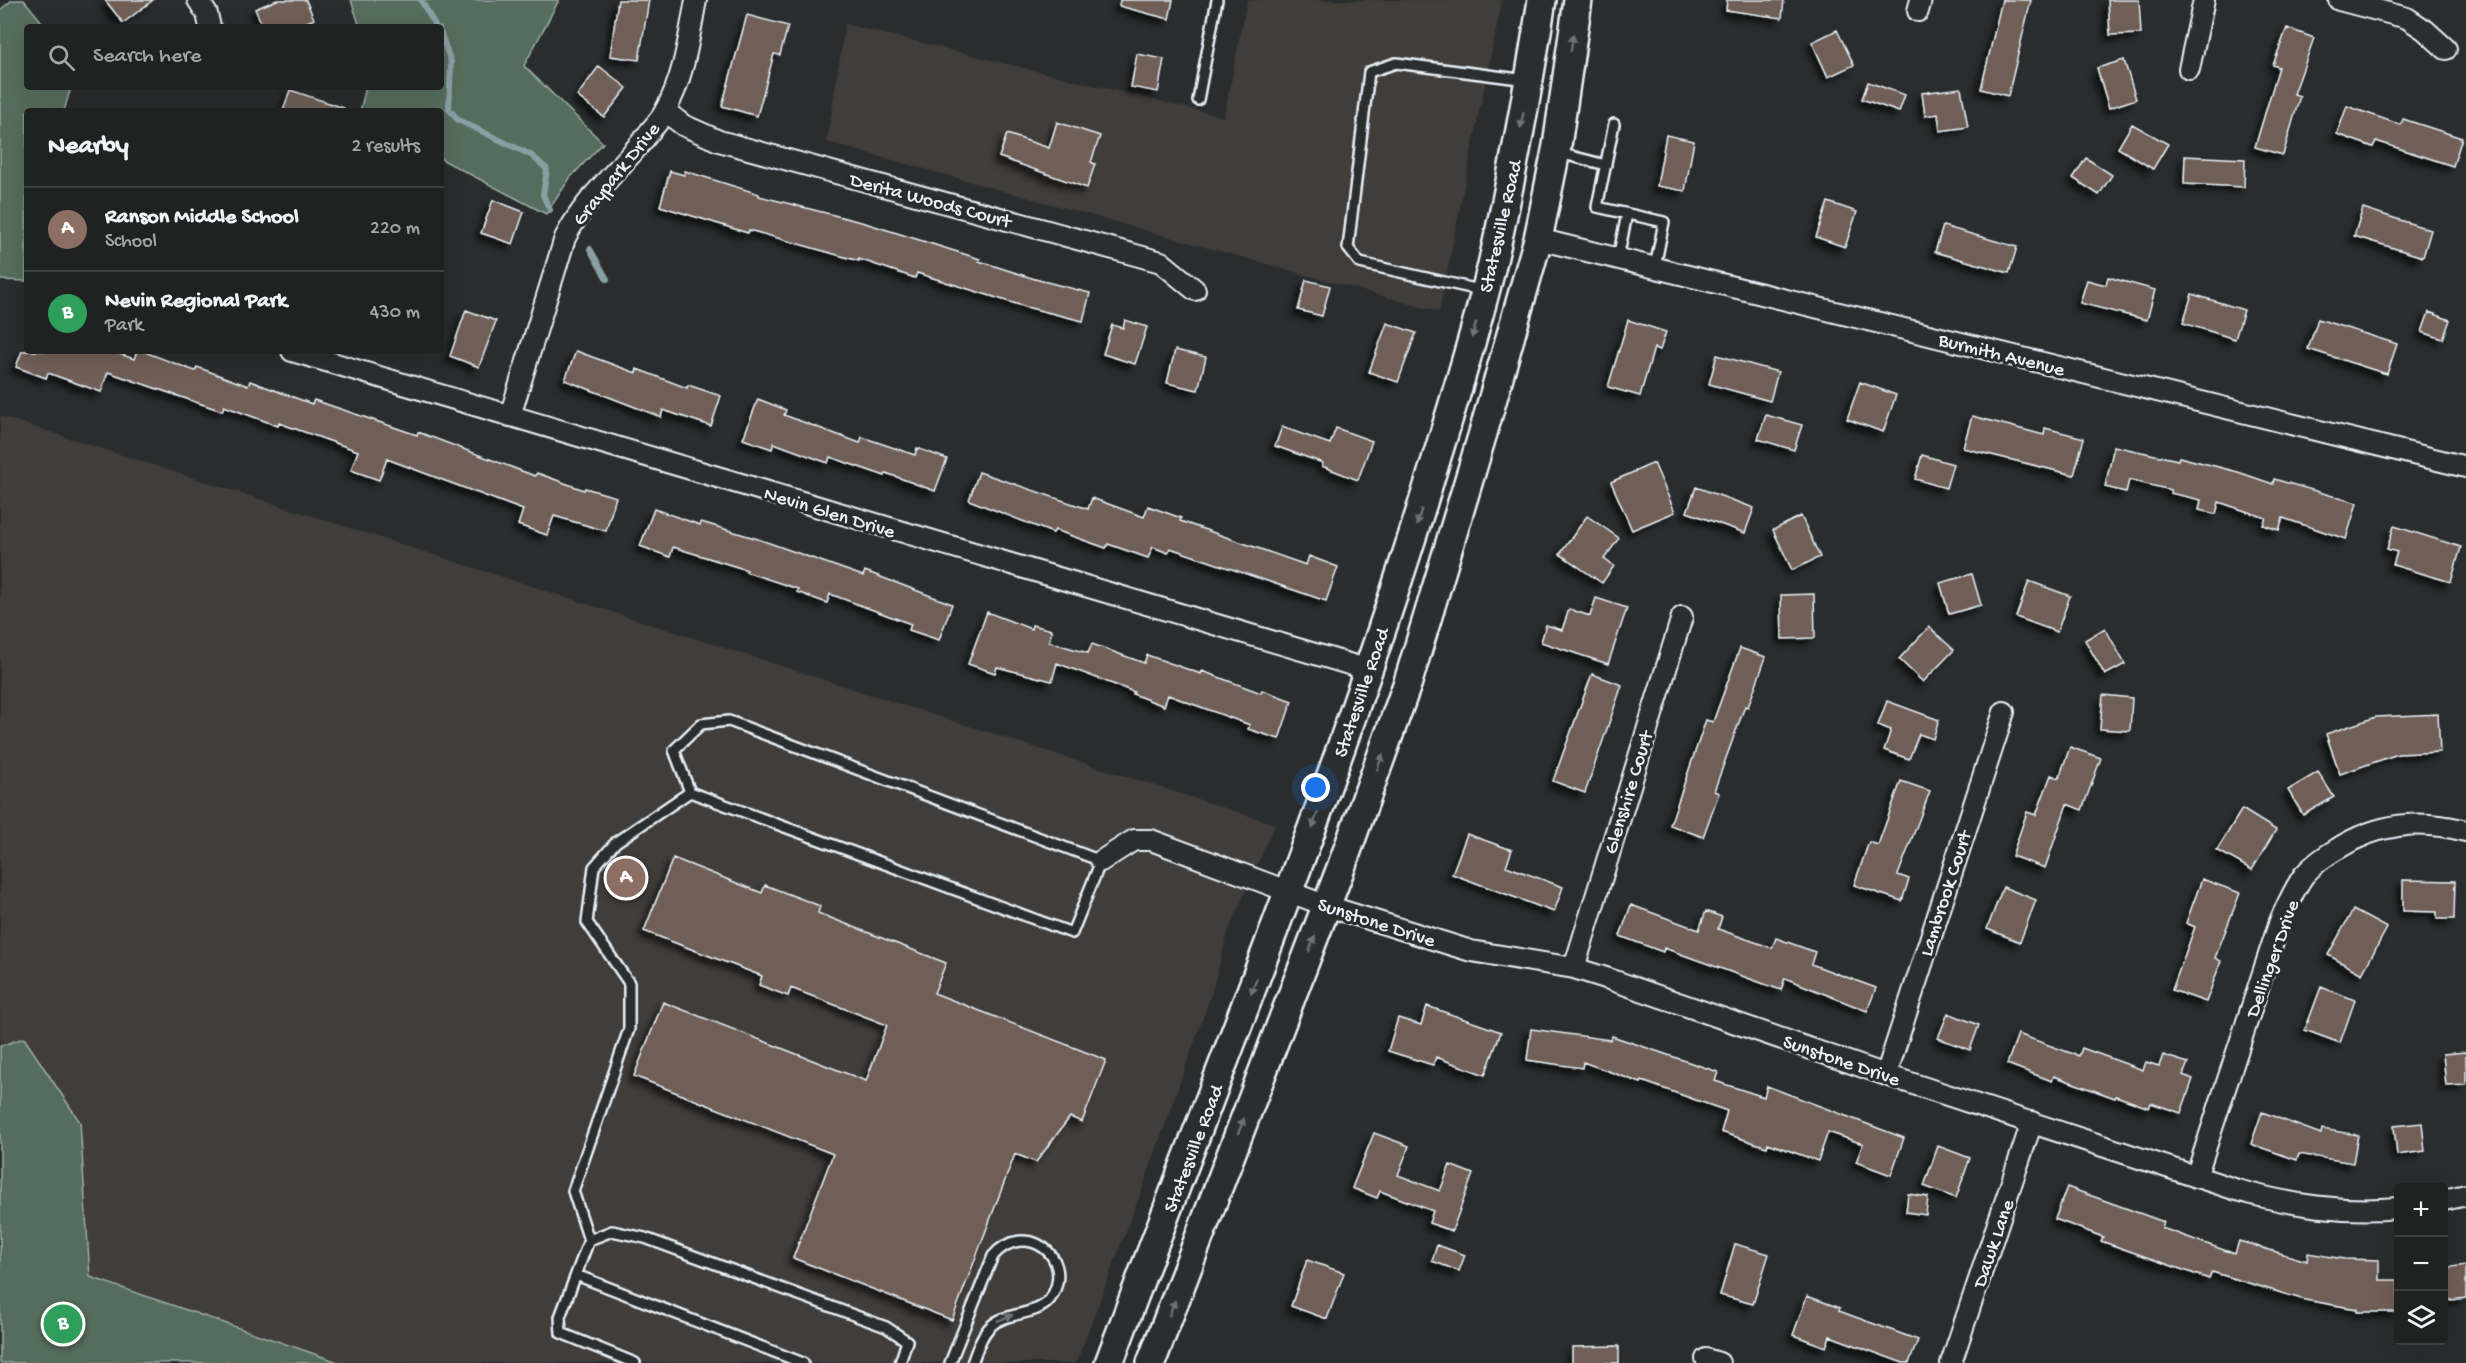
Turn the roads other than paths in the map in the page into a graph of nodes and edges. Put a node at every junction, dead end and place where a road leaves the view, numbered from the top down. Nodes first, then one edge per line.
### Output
1 (198, 0) edge
2 (696, 0) edge
3 (1218, 0) edge
4 (1542, 0) edge
5 (1578, 0) edge
6 (2204, 0) edge
7 (2339, 0) edge
8 (209, 24) edge
9 (2446, 49) dead end
10 (2189, 69) dead end
11 (1529, 81) junction
12 (1198, 100) dead end
13 (665, 111) junction
14 (1614, 124) dead end
15 (1555, 153) junction
16 (1606, 165) junction
17 (1627, 214) junction
18 (1538, 239) junction
19 (1618, 258) junction
20 (1655, 267) junction
21 (1194, 290) dead end
22 (1485, 291) junction
23 (302, 354) edge
24 (510, 416) junction
25 (2466, 467) edge
26 (1682, 617) dead end
27 (1369, 670) junction
28 (2004, 712) dead end
29 (690, 792) junction
30 (2466, 831) edge
31 (1101, 861) junction
32 (1288, 892) junction
33 (1327, 906) junction
34 (1574, 968) junction
35 (1886, 1075) junction
36 (2032, 1122) junction
37 (2196, 1177) junction
38 (2466, 1195) edge
39 (2448, 1199) edge
40 (2394, 1208) edge
41 (589, 1240) junction
42 (576, 1275) junction
43 (635, 1363) edge
44 (803, 1363) edge
45 (900, 1363) edge
46 (950, 1363) edge
47 (972, 1363) edge
48 (1109, 1363) edge
49 (1151, 1363) edge
50 (1951, 1363) edge

1 - 8 street
2 - 13 street, Graypark Drive
3 - 12 lane
4 - 11 main road, Statesville Road
15 -> 5 main road, Statesville Road
6 - 10 street
7 - 9 street
11 -> 22 main road, Statesville Road
11 - 22 lane
13 - 21 street, Derita Woods Court
13 - 24 street, Graypark Drive
14 - 16 lane
15 - 16 lane
15 - 18 main road, Statesville Road
16 - 17 lane
17 - 19 lane
17 - 20 lane
18 - 19 street, Burmith Avenue
33 -> 18 main road, Statesville Road
19 - 20 street, Burmith Avenue
20 - 25 street, Burmith Avenue
22 -> 27 main road, Statesville Road
23 - 24 street, Nevin Glen Drive
24 - 27 street, Nevin Glen Drive
26 - 34 street, Glenshire Court
27 -> 32 main road, Statesville Road
28 - 35 street, Lambrook Court
29 - 31 lane
29 - 31 lane
29 - 41 lane
30 - 37 street, Dellinger Drive
31 - 32 street, Sunstone Drive
32 - 33 street, Sunstone Drive
32 -> 48 main road, Statesville Road
33 - 34 street, Sunstone Drive
49 -> 33 main road, Statesville Road
34 - 35 street, Sunstone Drive
35 - 36 street, Sunstone Drive
36 - 37 street, Sunstone Drive
36 - 50 street, Dawk Lane
37 - 40 street, Sunstone Drive
38 - 39 street
41 - 42 lane
41 - 45 lane
42 - 43 lane
42 - 44 lane
47 -> 46 lane

